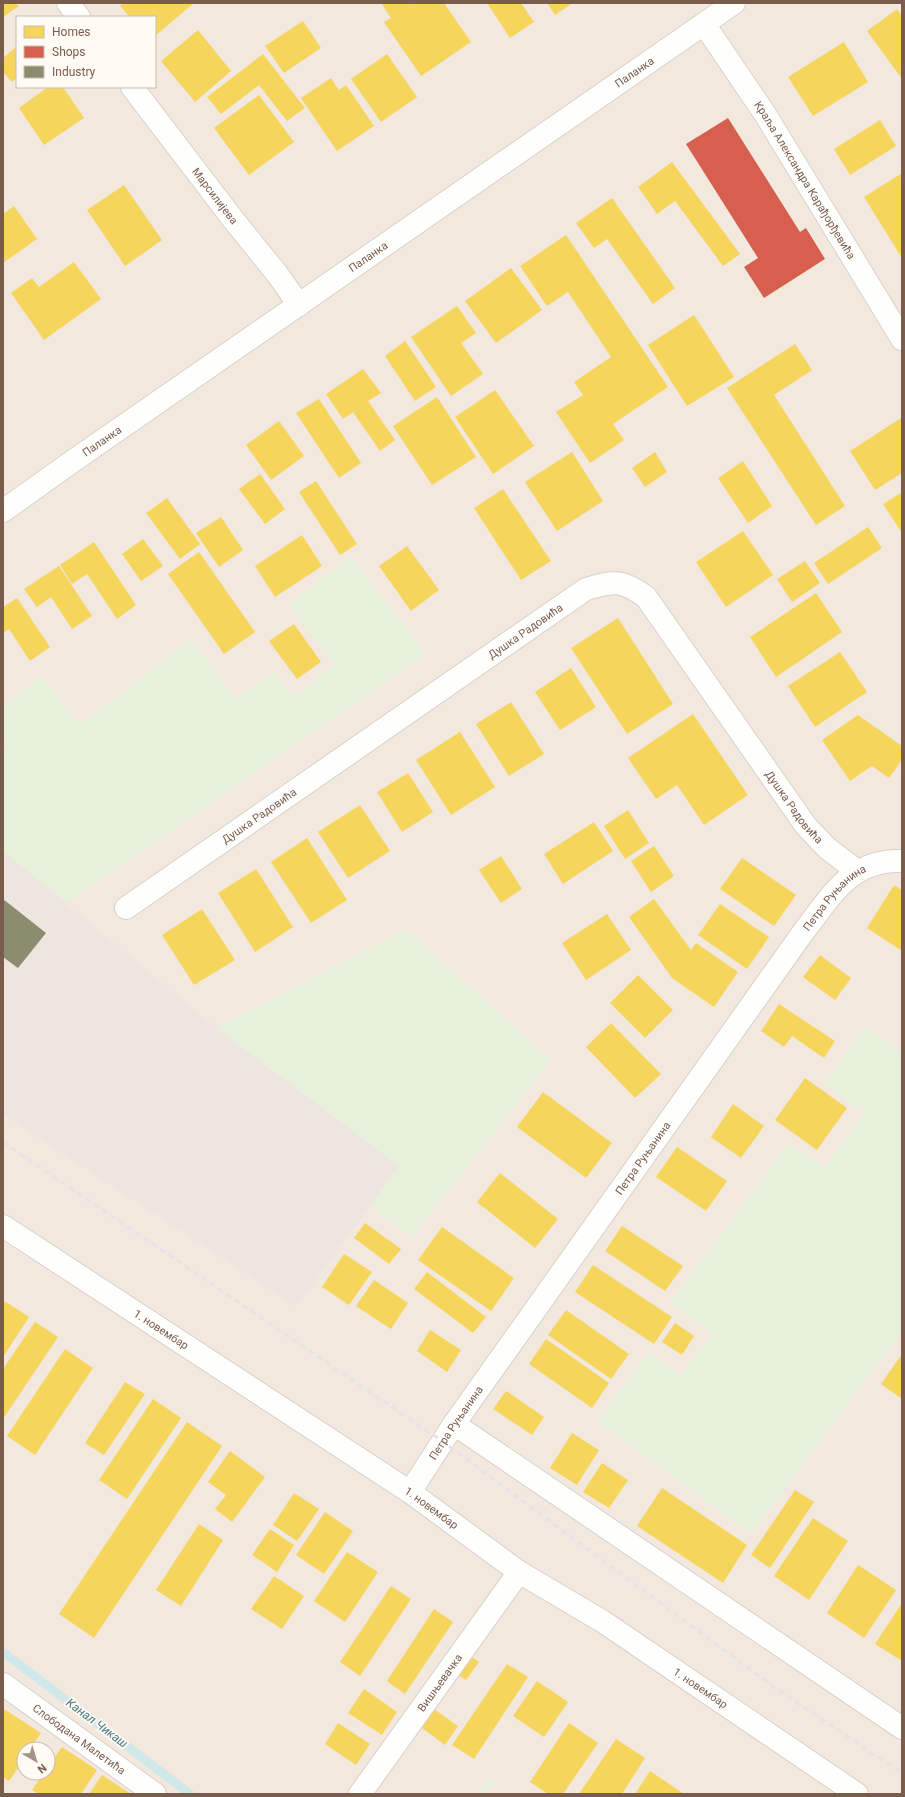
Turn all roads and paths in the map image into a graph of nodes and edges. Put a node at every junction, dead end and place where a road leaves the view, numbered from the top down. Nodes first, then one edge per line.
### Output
1 (68, 3) edge
2 (734, 3) edge
3 (77, 16) edge
4 (704, 24) junction
5 (133, 88) edge
6 (299, 305) junction
7 (902, 339) edge
8 (3, 511) edge
9 (902, 861) edge
10 (857, 871) junction
11 (126, 908) dead end
12 (3, 1226) edge
13 (454, 1424) junction
14 (410, 1492) junction
15 (519, 1572) junction
16 (3, 1684) edge
17 (902, 1728) edge
18 (155, 1794) edge
19 (360, 1794) edge
20 (857, 1794) edge

1 - 3 street
2 - 4 street, Паланка
4 - 6 street, Паланка
4 - 7 street, Краља Александра Карађорђевића
5 - 6 street, Марсилијева
6 - 8 street, Паланка
9 - 10 street, Петра Руњанина
10 - 11 street, Душка Радовића
10 - 13 street, Петра Руњанина
12 - 14 street, 1. новембар
13 - 14 street, Петра Руњанина
13 - 17 street
14 - 15 street, 1. новембар
15 - 19 street, Вишњевачка
15 - 20 street, 1. новембар
16 - 18 street, Слободана Малетића

